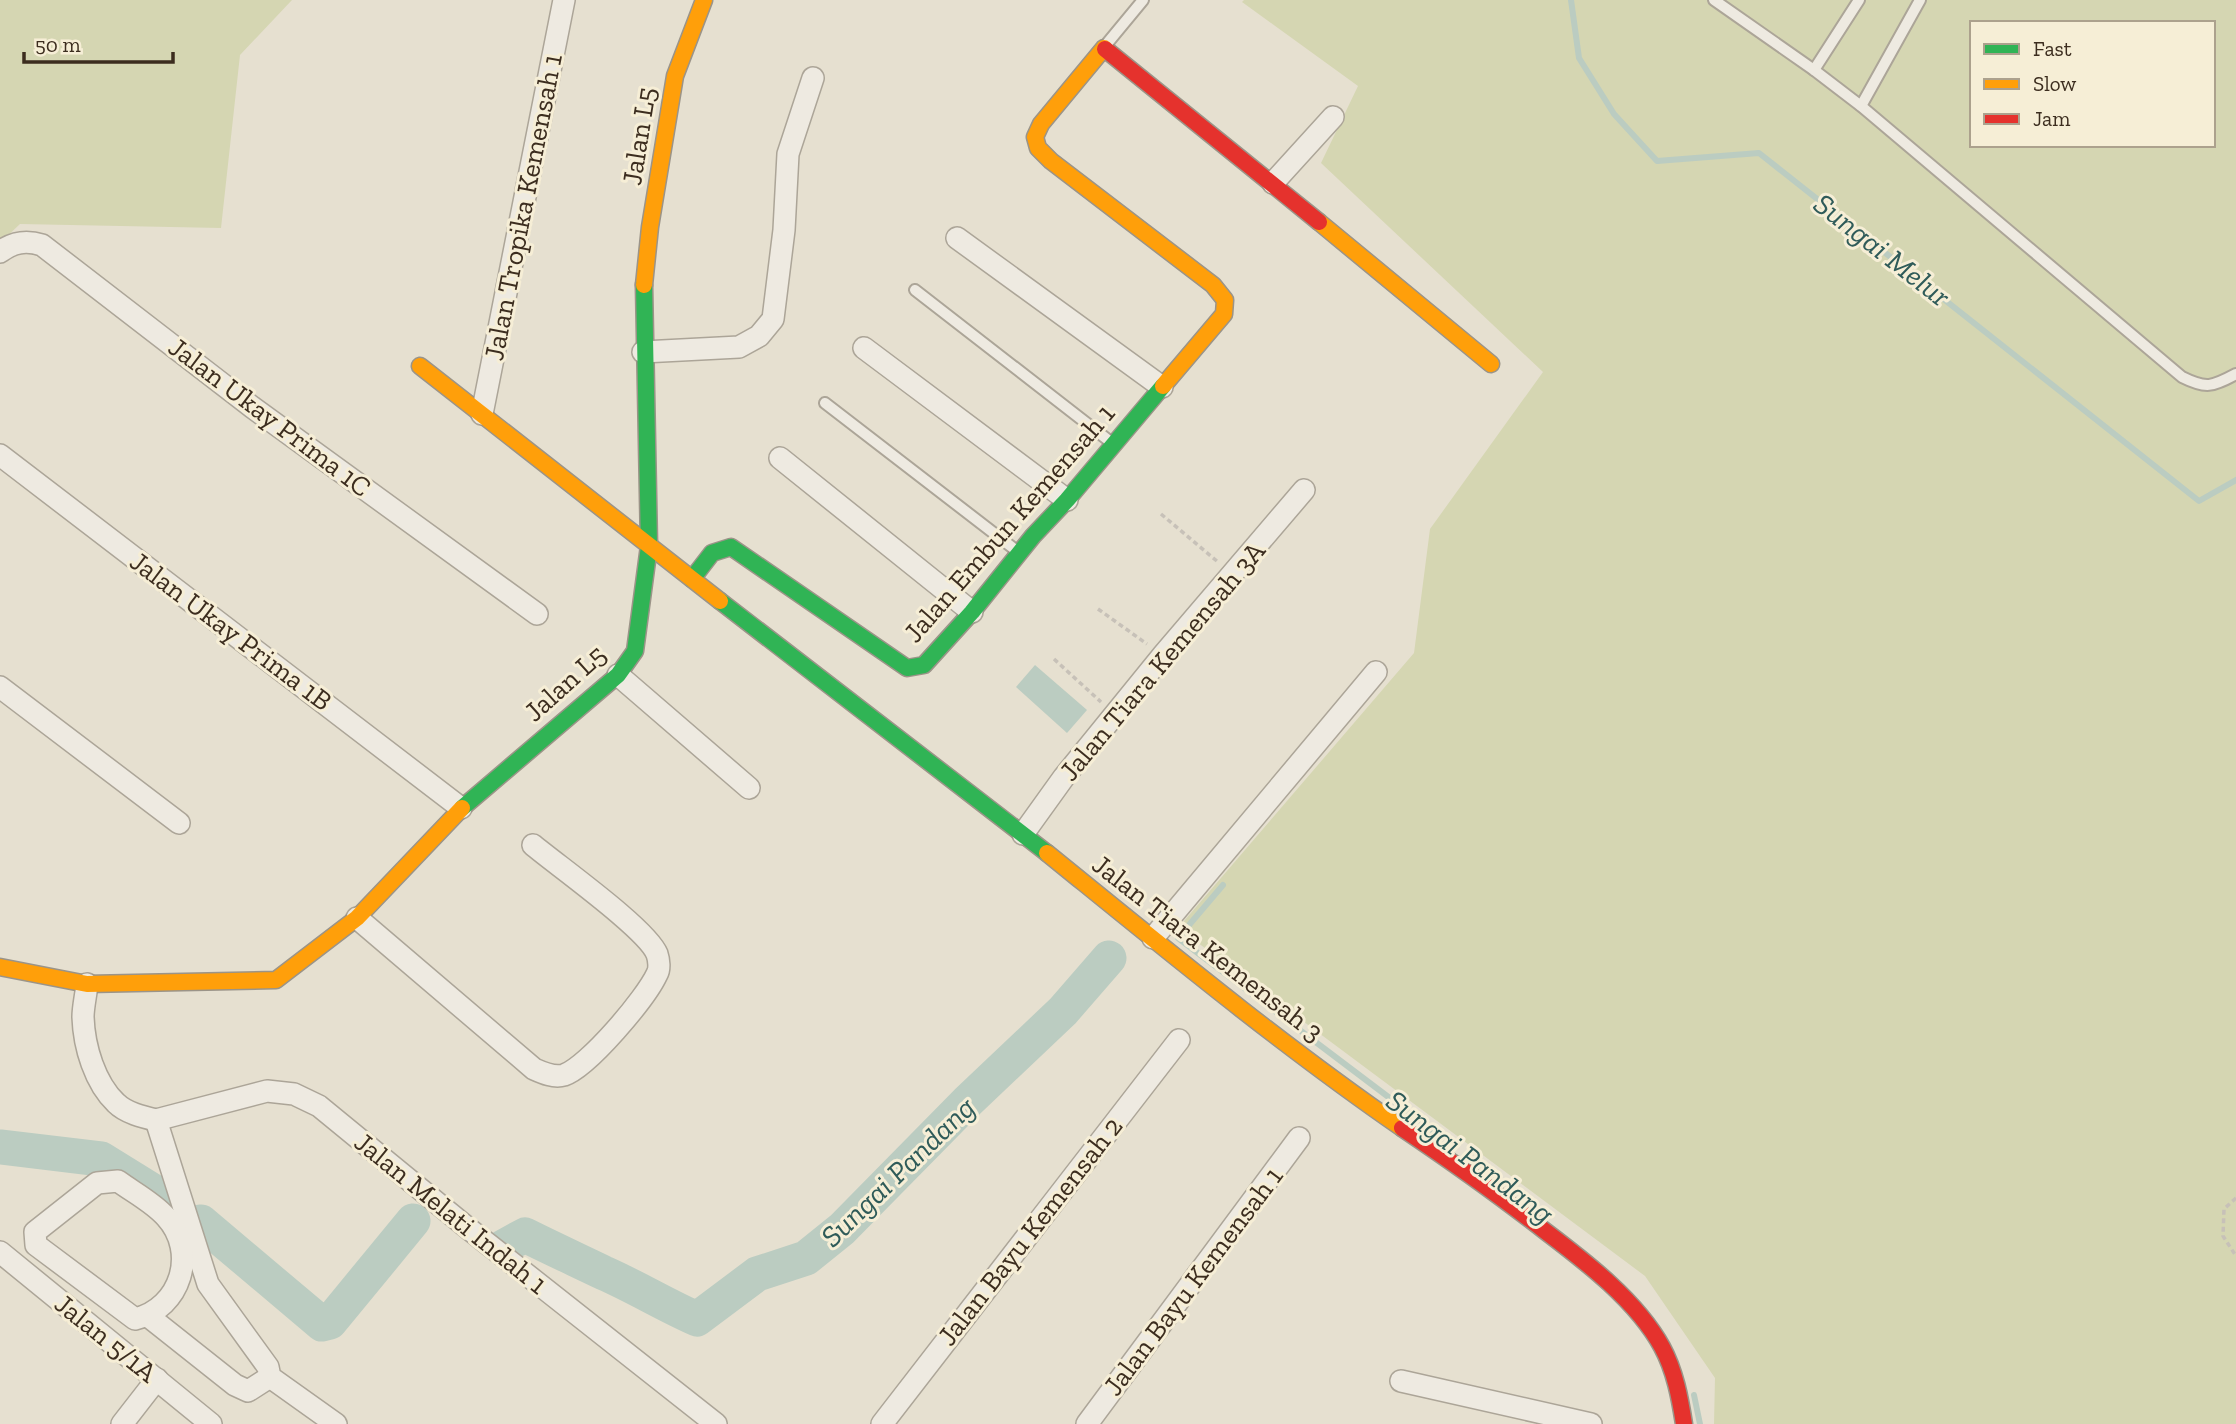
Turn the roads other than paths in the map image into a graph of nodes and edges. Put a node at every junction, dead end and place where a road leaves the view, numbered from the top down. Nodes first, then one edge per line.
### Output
1 (564, 0) edge
2 (704, 0) edge
3 (1143, 0) edge
4 (1714, 0) edge
5 (1859, 0) edge
6 (1920, 0) edge
7 (1104, 48) junction
8 (1814, 70) junction
9 (813, 78) dead end
10 (1861, 106) junction
11 (1333, 117) dead end
12 (1273, 183) junction
13 (957, 238) dead end
14 (0, 252) edge
15 (915, 290) dead end
16 (864, 348) dead end
17 (643, 352) junction
18 (1491, 364) dead end
19 (420, 366) dead end
20 (2236, 374) edge
21 (1162, 387) junction
22 (825, 403) dead end
23 (482, 414) junction
24 (1113, 444) junction
25 (0, 455) edge
26 (780, 458) dead end
27 (1304, 490) dead end
28 (1067, 500) junction
29 (649, 546) junction
30 (1019, 553) junction
31 (692, 579) junction
32 (972, 612) junction
33 (537, 614) dead end
34 (1376, 672) dead end
35 (618, 675) junction
36 (0, 687) edge
37 (749, 788) dead end
38 (461, 808) junction
39 (179, 822) dead end
40 (1023, 834) junction
41 (533, 845) dead end
42 (357, 918) junction
43 (1153, 938) junction
44 (0, 967) edge
45 (87, 984) junction
46 (1179, 1040) dead end
47 (156, 1121) junction
48 (1299, 1138) dead end
49 (0, 1252) edge
50 (148, 1316) junction
51 (270, 1377) junction
52 (157, 1379) junction
53 (1401, 1381) dead end
54 (882, 1423) edge
55 (122, 1424) edge
56 (211, 1424) edge
57 (336, 1424) edge
58 (716, 1424) edge
59 (1087, 1424) edge
60 (1591, 1424) edge
61 (1685, 1424) edge

1 - 23 street, Jalan Tropika Kemensah 1
2 - 17 street, Jalan L5
3 - 7 lane
4 - 8 lane
5 - 8 lane
6 - 10 lane
7 - 12 street
7 - 21 street, Jalan Embun Kemensah 1
8 - 10 lane
9 - 17 street
10 - 20 lane
11 - 12 street
12 - 18 street
13 - 21 street
14 - 33 street, Jalan Ukay Prima 1C
15 - 24 lane
16 - 28 street
17 - 29 street, Jalan L5
19 - 23 street, Jalan Tiara Kemensah 3
21 - 24 street, Jalan Embun Kemensah 1
22 - 30 lane
23 - 29 street, Jalan Tiara Kemensah 3
24 - 28 street, Jalan Embun Kemensah 1
25 - 38 street, Jalan Ukay Prima 1B
26 - 32 street
27 - 40 street, Jalan Tiara Kemensah 3A
28 - 30 street, Jalan Embun Kemensah 1
29 - 31 street, Jalan Tiara Kemensah 3
29 - 35 street, Jalan L5
30 - 32 street, Jalan Embun Kemensah 1
31 - 32 street, Jalan Embun Kemensah 1
31 - 40 street, Jalan Tiara Kemensah 3
34 - 43 street
35 - 37 street
35 - 38 street, Jalan L5
36 - 39 street
38 - 42 street, Jalan L5
40 - 43 street, Jalan Tiara Kemensah 3
41 - 42 street
42 - 45 street, Jalan L5
43 - 61 street, Jalan Tiara Kemensah 3
44 - 45 street, Jalan L5
45 - 47 street
46 - 54 street, Jalan Bayu Kemensah 2
47 - 51 street
47 - 58 street, Jalan Melati Indah 1
48 - 59 street, Jalan Bayu Kemensah 1
49 - 52 street, Jalan 5/1A
50 - 50 street
50 - 51 street
51 - 57 street
52 - 55 street
52 - 56 street, Jalan 5/1A
53 - 60 street

